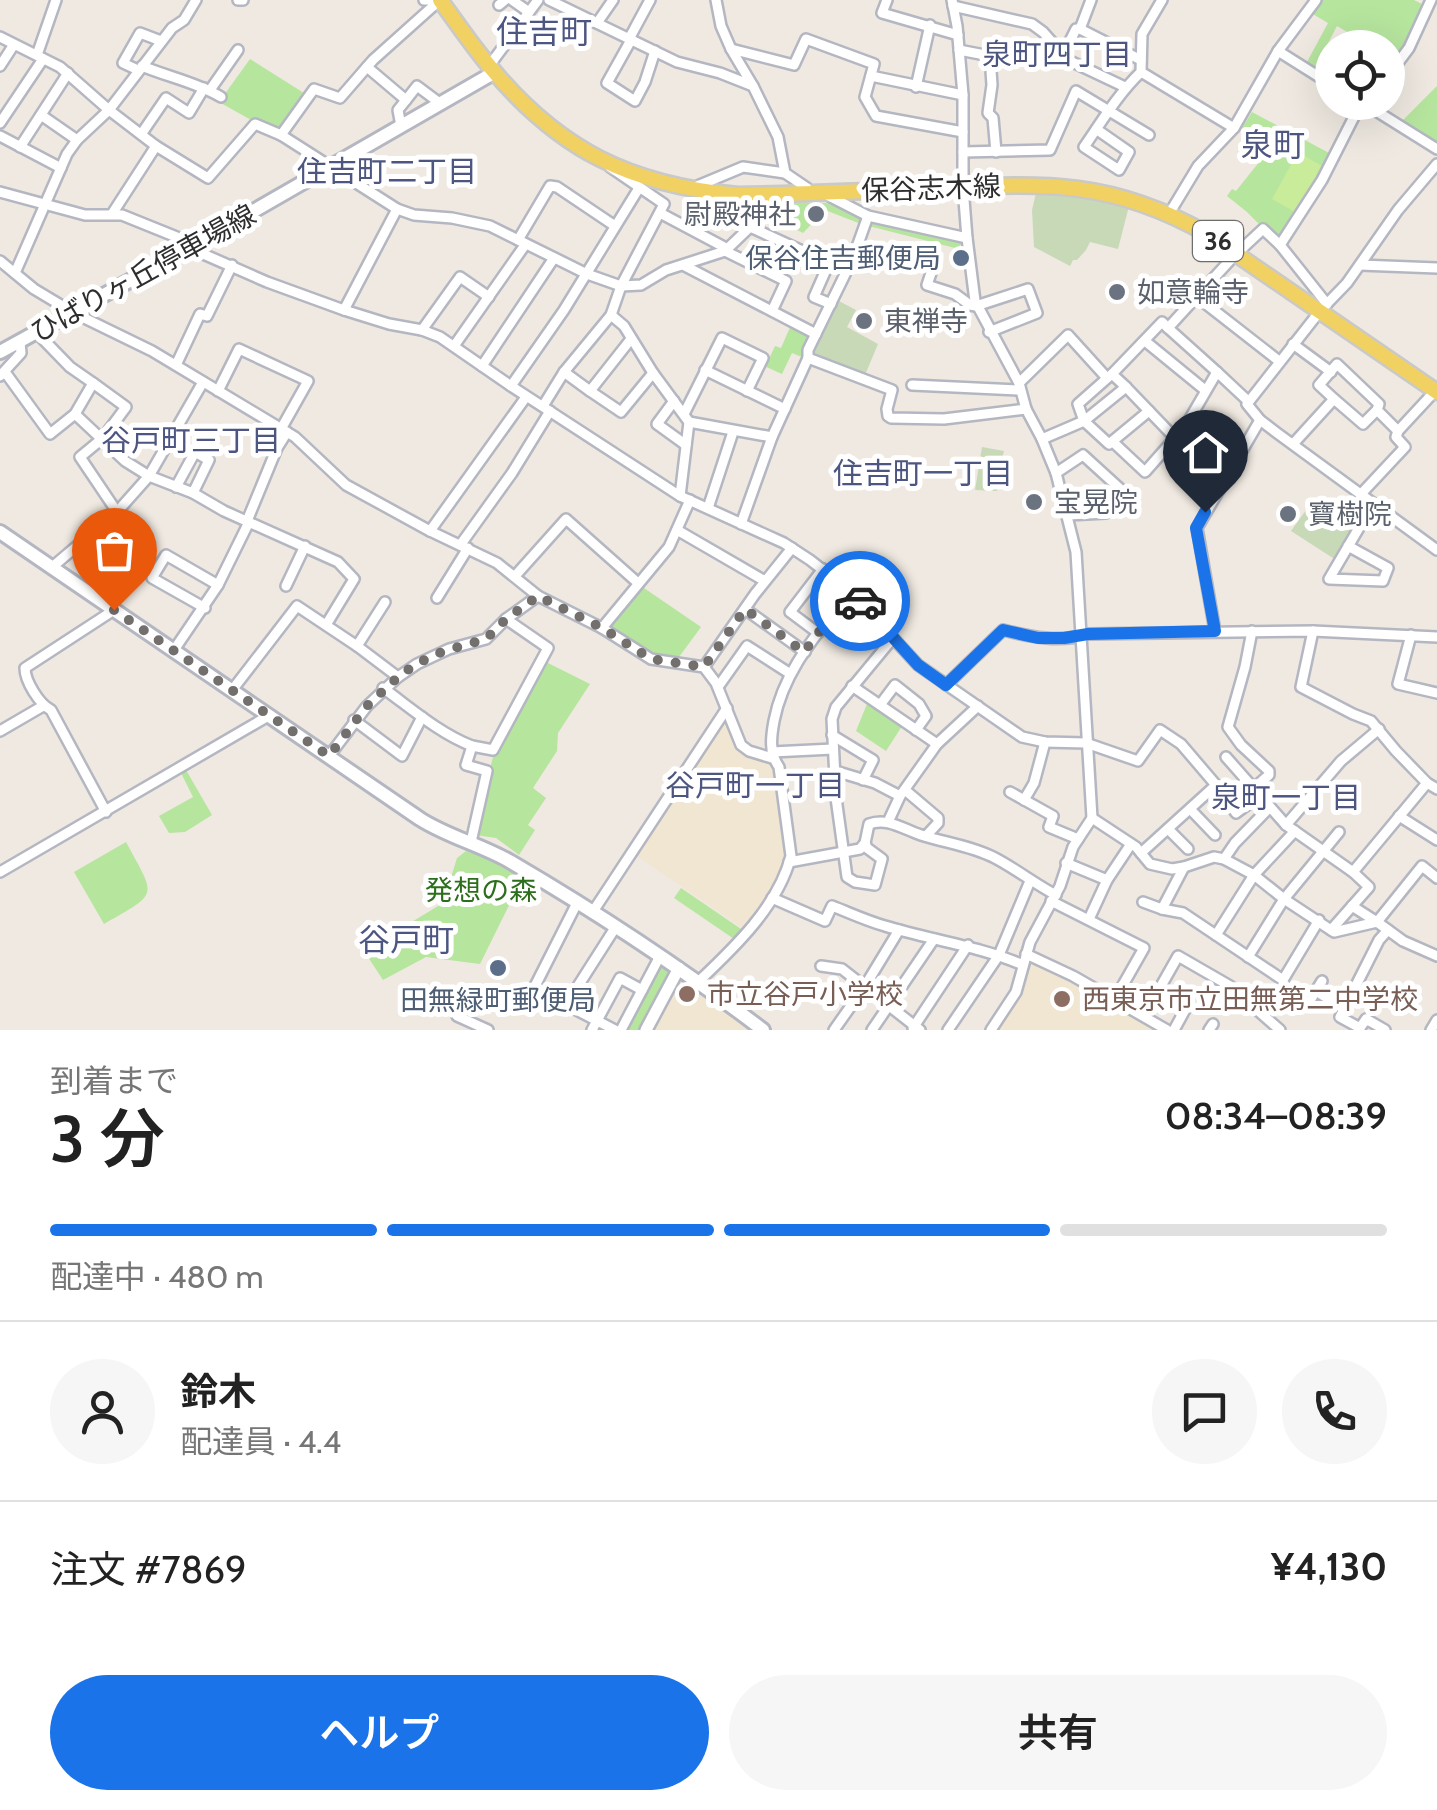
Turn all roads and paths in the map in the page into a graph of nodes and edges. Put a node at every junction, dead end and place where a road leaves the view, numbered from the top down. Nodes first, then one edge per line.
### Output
1 (56, 0) edge
2 (196, 0) edge
3 (424, 0) edge
4 (538, 0) edge
5 (549, 0) edge
6 (613, 0) edge
7 (650, 0) edge
8 (716, 0) edge
9 (887, 0) edge
10 (1092, 0) edge
11 (1162, 0) edge
12 (1316, 0) edge
13 (1430, 0) edge
14 (446, 2) edge
15 (506, 2) edge
16 (952, 2) edge
17 (529, 12) junction
18 (597, 23) junction
19 (930, 25) junction
20 (1080, 29) junction
21 (958, 35) junction
22 (0, 37) edge
23 (630, 39) junction
24 (162, 42) junction
25 (13, 46) junction
26 (731, 49) junction
27 (238, 50) dead end
28 (959, 50) junction
29 (655, 51) junction
30 (1278, 51) junction
31 (1405, 54) edge
32 (1063, 55) junction
33 (40, 57) junction
34 (1141, 60) junction
35 (0, 66) edge
36 (368, 67) junction
37 (140, 68) junction
38 (492, 69) junction
39 (1142, 72) junction
40 (68, 73) junction
41 (1315, 74) edge
42 (871, 76) junction
43 (753, 86) junction
44 (916, 87) junction
45 (1125, 88) junction
46 (207, 89) junction
47 (963, 96) junction
48 (220, 97) dead end
49 (406, 100) junction
50 (440, 104) junction
51 (109, 110) junction
52 (1109, 110) junction
53 (41, 115) junction
54 (1354, 120) edge
55 (1395, 120) edge
56 (0, 124) edge
57 (402, 126) junction
58 (1234, 128) junction
59 (1096, 129) junction
60 (963, 132) junction
61 (142, 134) junction
62 (282, 135) junction
63 (1150, 135) dead end
64 (0, 136) edge
65 (77, 140) junction
66 (156, 146) junction
67 (20, 147) junction
68 (1437, 149) edge
69 (963, 152) junction
70 (996, 152) junction
71 (598, 158) junction
72 (1437, 164) edge
73 (333, 166) junction
74 (61, 168) junction
75 (785, 173) junction
76 (963, 187) junction
77 (639, 188) junction
78 (688, 190) junction
79 (0, 192) edge
80 (816, 193) junction
81 (44, 205) junction
82 (397, 209) junction
83 (112, 214) junction
84 (660, 214) junction
85 (1169, 214) junction
86 (868, 216) junction
87 (616, 226) junction
88 (966, 238) junction
89 (522, 242) junction
90 (1280, 245) junction
91 (191, 246) junction
92 (726, 252) junction
93 (1238, 254) junction
94 (554, 258) junction
95 (0, 262) edge
96 (829, 263) junction
97 (232, 265) junction
98 (683, 265) junction
99 (1360, 265) junction
100 (933, 267) dead end
101 (1437, 268) edge
102 (12, 271) junction
103 (846, 271) junction
104 (587, 274) junction
105 (0, 282) edge
106 (621, 286) junction
107 (1196, 296) junction
108 (488, 297) junction
109 (831, 304) junction
110 (976, 306) junction
111 (1323, 308) junction
112 (344, 310) junction
113 (772, 311) junction
114 (74, 313) junction
115 (611, 315) junction
116 (1168, 328) junction
117 (422, 330) junction
118 (990, 332) junction
119 (37, 333) junction
120 (816, 334) junction
121 (631, 338) junction
122 (1145, 340) junction
123 (20, 342) junction
124 (1293, 344) junction
125 (454, 346) junction
126 (0, 352) edge
127 (808, 358) junction
128 (1279, 361) junction
129 (176, 366) junction
130 (482, 366) junction
131 (705, 370) junction
132 (564, 372) junction
133 (1216, 372) junction
134 (1330, 372) junction
135 (652, 373) junction
136 (2, 374) edge
137 (1109, 376) junction
138 (202, 382) junction
139 (93, 383) junction
140 (912, 385) dead end
141 (511, 386) junction
142 (1020, 386) junction
143 (1126, 388) junction
144 (590, 390) junction
145 (1205, 390) junction
146 (218, 391) junction
147 (746, 391) junction
148 (1436, 391) edge
149 (526, 396) junction
150 (1334, 398) junction
151 (674, 400) junction
152 (1248, 401) junction
153 (546, 408) junction
154 (784, 410) junction
155 (1026, 410) junction
156 (1377, 410) junction
157 (1149, 411) junction
158 (75, 414) junction
159 (687, 418) junction
160 (1260, 420) junction
161 (1084, 421) junction
162 (284, 430) junction
163 (1398, 431) junction
164 (733, 432) junction
165 (772, 437) junction
166 (103, 438) junction
167 (1175, 438) junction
168 (1042, 439) junction
169 (1113, 442) junction
170 (1293, 444) junction
171 (686, 446) junction
172 (1056, 474) junction
173 (148, 476) junction
174 (176, 487) junction
175 (193, 493) junction
176 (1361, 494) junction
177 (685, 498) junction
178 (1373, 504) junction
179 (708, 508) junction
180 (117, 512) junction
181 (1068, 515) junction
182 (248, 521) junction
183 (741, 524) junction
184 (678, 530) junction
185 (430, 531) junction
186 (3, 539) edge
187 (305, 546) junction
188 (464, 546) junction
189 (1348, 546) junction
190 (792, 548) junction
191 (1437, 550) edge
192 (51, 568) junction
193 (823, 570) junction
194 (452, 573) junction
195 (515, 576) junction
196 (464, 580) dead end
197 (764, 582) junction
198 (638, 583) junction
199 (218, 585) junction
200 (286, 586) dead end
201 (850, 591) junction
202 (538, 596) junction
203 (385, 602) dead end
204 (451, 602) dead end
205 (205, 608) junction
206 (745, 609) junction
207 (114, 610) junction
208 (506, 619) junction
209 (326, 624) junction
210 (602, 628) junction
211 (1252, 630) junction
212 (1313, 630) junction
213 (1215, 631) junction
214 (818, 632) junction
215 (1082, 636) junction
216 (1411, 636) junction
217 (1437, 637) edge
218 (893, 638) junction
219 (358, 646) junction
220 (174, 650) junction
221 (804, 652) junction
222 (704, 667) junction
223 (789, 674) junction
224 (398, 677) junction
225 (946, 685) junction
226 (852, 686) junction
227 (718, 687) junction
228 (383, 688) junction
229 (233, 690) junction
230 (1437, 694) edge
231 (880, 704) junction
232 (42, 706) junction
233 (978, 706) junction
234 (727, 708) junction
235 (270, 715) junction
236 (422, 717) junction
237 (354, 720) junction
238 (1379, 729) junction
239 (916, 730) junction
240 (0, 732) edge
241 (832, 735) junction
242 (1045, 742) junction
243 (1086, 742) junction
244 (937, 744) junction
245 (472, 746) junction
246 (833, 749) junction
247 (772, 755) junction
248 (329, 756) junction
249 (1226, 758) dead end
250 (835, 771) junction
251 (863, 780) junction
252 (1427, 782) junction
253 (1216, 785) junction
254 (1437, 789) edge
255 (1010, 792) dead end
256 (1256, 792) junction
257 (902, 793) junction
258 (1024, 800) junction
259 (1270, 808) junction
260 (1190, 809) junction
261 (106, 812) junction
262 (1399, 816) junction
263 (1092, 818) junction
264 (888, 822) junction
265 (1290, 828) junction
266 (1168, 829) junction
267 (1338, 832) dead end
268 (1215, 834) dead end
269 (926, 836) junction
270 (1078, 839) junction
271 (1437, 840) edge
272 (470, 842) junction
273 (865, 843) junction
274 (1131, 844) junction
275 (1188, 849) dead end
276 (1323, 850) junction
277 (844, 853) junction
278 (1141, 853) junction
279 (1224, 859) junction
280 (789, 862) junction
281 (1066, 863) junction
282 (1184, 867) junction
283 (0, 872) edge
284 (1353, 872) junction
285 (1254, 876) junction
286 (1437, 878) edge
287 (1107, 880) junction
288 (1030, 881) junction
289 (772, 898) junction
290 (1054, 898) junction
291 (1284, 899) junction
292 (1143, 902) dead end
293 (577, 904) junction
294 (1352, 906) junction
295 (1162, 909) junction
296 (592, 913) junction
297 (1090, 919) junction
298 (1319, 920) junction
299 (1377, 922) junction
300 (615, 928) junction
301 (899, 930) junction
302 (1332, 930) junction
303 (1388, 930) junction
304 (1216, 935) junction
305 (934, 940) junction
306 (968, 945) junction
307 (1437, 945) edge
308 (1026, 954) junction
309 (999, 955) junction
310 (1434, 955) edge
311 (660, 956) junction
312 (1248, 957) junction
313 (821, 966) dead end
314 (1023, 966) junction
315 (679, 968) junction
316 (699, 981) junction
317 (1322, 981) dead end
318 (578, 986) dead end
319 (864, 986) junction
320 (642, 990) junction
321 (1115, 1000) junction
322 (890, 1005) junction
323 (1186, 1008) dead end
324 (1344, 1009) junction
325 (457, 1016) dead end
326 (1144, 1016) junction
327 (1437, 1020) edge
328 (594, 1025) edge
329 (915, 1029) edge
330 (488, 1030) edge
331 (618, 1030) edge
332 (646, 1030) edge
333 (763, 1030) edge
334 (834, 1030) edge
335 (872, 1030) edge
336 (948, 1030) edge
337 (991, 1030) edge
338 (1170, 1030) edge
339 (1280, 1030) edge
340 (1385, 1030) edge
341 (1431, 1030) edge

1 - 33 street
2 - 24 street
3 - 14 street
4 - 17 street
5 - 18 street
6 - 18 street
7 - 23 street
8 - 26 street
9 - 19 street
10 - 20 street
11 - 34 street
12 - 30 street
13 - 31 street
14 - 36 street
14 - 38 main road, 保谷志木線 / 36
15 - 17 street
16 - 21 street
16 - 32 street
17 - 38 street
18 - 23 street
19 - 21 street
19 - 44 street
20 - 32 street
20 - 34 street
21 - 28 street
22 - 25 street
23 - 29 street
23 - 29 street
24 - 37 street
24 - 37 street
25 - 33 street
25 - 35 street
26 - 42 street
26 - 43 street
27 - 46 street
28 - 47 street
28 - 70 street
29 - 43 street
30 - 41 street
30 - 58 street
32 - 45 street
33 - 40 street
33 - 56 street
34 - 39 street
36 - 49 street
36 - 62 street
37 - 46 street
37 - 51 street
38 - 50 main road, ひばりヶ丘停車場線
38 - 71 main road, 保谷志木線 / 36
39 - 45 street
39 - 58 street
40 - 51 street
40 - 53 street
42 - 44 street
42 - 60 street
43 - 75 street
44 - 47 street
45 - 52 street
46 - 48 street
46 - 61 street
47 - 60 street
49 - 50 street
49 - 57 street
50 - 57 main road, ひばりヶ丘停車場線
51 - 61 street
51 - 65 street
52 - 59 street
52 - 63 street
52 - 70 street
53 - 65 street
53 - 67 street
54 - 90 street
55 - 68 street
57 - 73 main road, ひばりヶ丘停車場線
58 - 85 street
59 - 59 street
60 - 69 street
61 - 66 street
62 - 66 street
62 - 73 street
64 - 67 street
65 - 74 street
66 - 83 street
67 - 74 street
69 - 70 street
69 - 76 street
71 - 77 street
71 - 78 main road, 保谷志木線 / 36
72 - 99 street
73 - 82 street
73 - 91 main road, ひばりヶ丘停車場線
74 - 81 street
75 - 78 street
75 - 80 street
76 - 80 main road, 保谷志木線 / 36
76 - 85 main road, 保谷志木線 / 36
76 - 88 street
77 - 84 street
77 - 87 street
78 - 80 main road, 保谷志木線 / 36
79 - 81 street
80 - 86 street
81 - 83 street
81 - 102 street
82 - 89 street
82 - 112 street
83 - 91 street
84 - 92 street
84 - 106 street
85 - 93 main road, 保谷志木線 / 36
86 - 88 street
86 - 103 street
87 - 89 street
87 - 104 street
88 - 110 street
89 - 94 street
89 - 108 street
90 - 93 street
90 - 111 street
91 - 97 street
91 - 114 main road, ひばりヶ丘停車場線
92 - 96 street
92 - 98 street
92 - 113 street
93 - 107 street
93 - 111 main road, 保谷志木線 / 36
94 - 104 street
94 - 130 street
95 - 102 street
96 - 103 street
96 - 109 street
97 - 112 street
97 - 129 street
98 - 106 street
98 - 113 street
99 - 101 street
99 - 111 street
100 - 110 street
102 - 105 street
102 - 114 street
103 - 109 street
104 - 106 street
104 - 141 street
106 - 115 street
107 - 116 street
107 - 128 street
108 - 117 street
108 - 125 street
109 - 120 street
110 - 118 street
110 - 118 street
111 - 124 street
111 - 148 main road, 保谷志木線 / 36
112 - 117 street
113 - 120 street
114 - 119 main road, ひばりヶ丘停車場線
114 - 129 street
115 - 121 street
115 - 132 street
116 - 122 street
116 - 133 street
117 - 125 street
118 - 142 street
119 - 123 main road, ひばりヶ丘停車場線
119 - 139 street
120 - 127 street
121 - 135 street
121 - 144 street
122 - 137 street
122 - 145 street
123 - 126 main road, ひばりヶ丘停車場線
123 - 136 street
124 - 128 street
124 - 134 street
125 - 130 street
127 - 154 street
127 - 155 street
128 - 152 street
129 - 138 street
130 - 141 street
131 - 147 street
131 - 147 street
131 - 159 street
132 - 144 street
132 - 153 street
133 - 145 street
133 - 152 street
134 - 150 street
134 - 156 street
135 - 144 street
135 - 151 street
136 - 158 street
137 - 142 street
137 - 143 street
137 - 161 street
138 - 146 street
138 - 173 street
139 - 158 street
139 - 166 street
140 - 142 street
141 - 149 street
142 - 155 street
143 - 157 street
143 - 161 street
145 - 167 street
146 - 162 street
146 - 162 street
147 - 154 street
148 - 163 street
149 - 153 street
149 - 185 street
150 - 156 street
150 - 170 street
151 - 159 street
151 - 171 street
152 - 160 street
153 - 177 street
153 - 188 street
154 - 165 street
155 - 168 street
156 - 163 street
157 - 167 street
157 - 169 street
158 - 166 street
159 - 164 street
159 - 171 street
160 - 170 street
160 - 213 street
161 - 168 street
161 - 169 street
162 - 182 street
162 - 185 street
163 - 176 street
164 - 165 street
164 - 179 street
165 - 183 street
166 - 173 street
166 - 180 street
167 - 169 street
168 - 172 street
170 - 176 street
171 - 177 street
172 - 181 street
172 - 181 street
173 - 174 street
173 - 180 street
174 - 175 street
174 - 175 street
175 - 182 street
176 - 178 street
177 - 179 street
177 - 184 street
178 - 189 street
178 - 191 street
179 - 183 street
180 - 192 street
181 - 215 street
182 - 187 street
182 - 199 street
183 - 190 street
184 - 197 street
184 - 198 street
185 - 188 street
186 - 192 main road
187 - 200 street
187 - 209 street
188 - 194 street
188 - 195 street
189 - 189 street
190 - 193 street
190 - 197 street
192 - 207 main road
193 - 201 street
193 - 214 street
194 - 196 street
194 - 204 street
195 - 198 street
195 - 202 street
197 - 206 street
198 - 210 street
199 - 205 street
199 - 205 street
201 - 214 street
201 - 218 street
202 - 208 street
202 - 210 street
203 - 219 street
205 - 220 street
206 - 221 street
206 - 222 street
207 - 220 main road
207 - 232 street
208 - 224 street
208 - 245 street
209 - 219 street
209 - 229 street
210 - 222 street
211 - 212 street
211 - 213 street
211 - 256 street
212 - 216 street
212 - 238 street
213 - 215 street
214 - 221 street
215 - 225 street
215 - 243 street
216 - 217 street
216 - 230 street
218 - 225 street
218 - 226 street
219 - 224 street
220 - 229 main road
221 - 223 street
222 - 227 street
223 - 227 street
223 - 247 street
224 - 228 street
225 - 233 street
226 - 231 street
226 - 241 street
227 - 234 street
228 - 236 street
228 - 237 street
229 - 235 main road
231 - 239 street
231 - 239 street
232 - 240 street
232 - 261 street
233 - 242 street
233 - 244 street
234 - 247 street
234 - 296 street
235 - 248 main road
235 - 261 street
236 - 237 street
236 - 245 street
237 - 248 street
238 - 252 street
238 - 265 street
239 - 244 street
241 - 246 street
241 - 251 street
242 - 243 street
242 - 258 street
243 - 253 street
243 - 263 street
244 - 257 street
245 - 272 street
246 - 247 street
246 - 250 street
247 - 280 street
248 - 272 main road
249 - 256 street
250 - 251 street
250 - 277 street
251 - 257 street
252 - 254 street
252 - 262 street
253 - 256 street
253 - 260 street
255 - 258 street
256 - 259 street
257 - 264 street
257 - 269 street
258 - 270 street
259 - 265 street
259 - 279 street
260 - 266 street
260 - 268 street
261 - 283 street
262 - 271 street
262 - 284 street
263 - 270 street
263 - 274 street
264 - 269 street
264 - 273 street
265 - 276 street
265 - 285 street
266 - 275 street
266 - 278 street
267 - 276 street
269 - 288 street
270 - 281 street
272 - 293 main road
273 - 277 street
273 - 277 street
274 - 278 street
274 - 287 street
276 - 284 street
276 - 291 street
277 - 280 street
278 - 282 street
279 - 282 street
279 - 285 street
280 - 289 street
281 - 287 street
281 - 290 street
282 - 295 street
284 - 294 street
285 - 291 street
285 - 304 street
286 - 299 street
287 - 297 street
288 - 290 street
288 - 309 street
289 - 301 street
289 - 316 street
290 - 297 street
290 - 308 street
291 - 298 street
291 - 312 street
292 - 295 street
293 - 296 main road
293 - 328 street
294 - 299 street
294 - 302 street
295 - 304 street
296 - 300 main road
297 - 321 street
298 - 302 street
298 - 312 street
299 - 302 street
299 - 303 street
300 - 311 main road
300 - 318 street
301 - 305 street
301 - 319 street
303 - 310 street
303 - 324 street
304 - 312 street
305 - 306 street
305 - 322 street
306 - 309 street
306 - 329 street
307 - 310 street
308 - 314 street
308 - 321 street
309 - 314 street
309 - 336 street
311 - 315 main road
311 - 320 street
313 - 319 street
314 - 337 street
315 - 316 main road
315 - 332 street
316 - 333 main road
317 - 324 street
319 - 322 street
319 - 334 street
320 - 328 street
320 - 331 street
321 - 326 street
322 - 329 street
322 - 335 street
323 - 338 street
324 - 340 street
325 - 330 street
326 - 338 street
326 - 339 street
327 - 341 street
328 - 331 street

